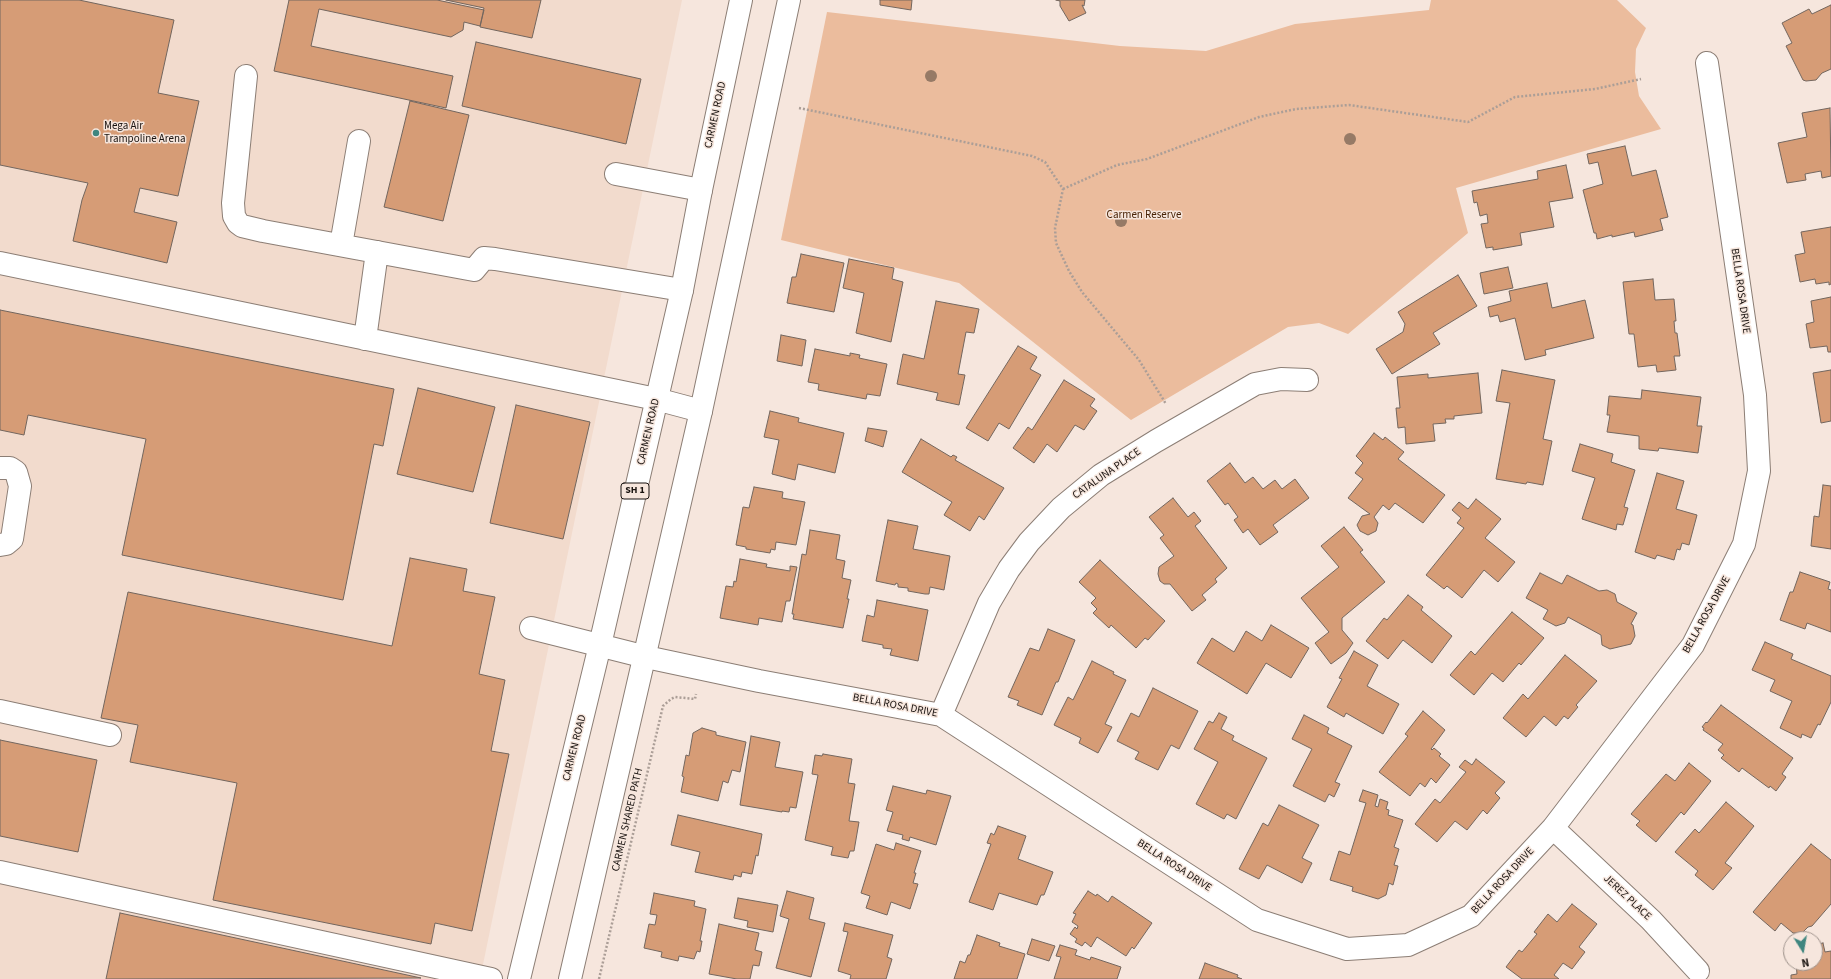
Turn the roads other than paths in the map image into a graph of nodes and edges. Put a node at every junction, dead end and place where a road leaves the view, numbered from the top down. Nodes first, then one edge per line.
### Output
1 (741, 0) edge
2 (790, 0) edge
3 (1707, 64) dead end
4 (246, 76) dead end
5 (359, 141) dead end
6 (616, 174) dead end
7 (701, 190) junction
8 (341, 246) junction
9 (376, 252) junction
10 (0, 263) edge
11 (682, 290) junction
12 (365, 339) junction
13 (1307, 380) dead end
14 (656, 399) junction
15 (701, 411) junction
16 (0, 468) edge
17 (0, 545) edge
18 (531, 628) dead end
19 (600, 646) junction
20 (646, 657) junction
21 (0, 711) edge
22 (941, 715) junction
23 (110, 735) dead end
24 (1553, 828) junction
25 (0, 872) edge
26 (1698, 971) dead end
27 (491, 979) edge
28 (519, 979) edge
29 (570, 979) edge

1 - 7 main road, CARMEN ROAD / SH 1
2 - 15 main road
3 - 24 main road, BELLA ROSA DRIVE
4 - 8 main road
5 - 8 main road
6 - 7 main road
7 - 11 main road, CARMEN ROAD / SH 1
8 - 9 main road
9 - 11 main road
9 - 12 main road
10 - 12 main road
11 - 14 main road, CARMEN ROAD / SH 1
12 - 14 main road
13 - 22 main road, CATALUNA PLACE
14 - 15 main road
14 - 19 main road, CARMEN ROAD / SH 1
15 - 20 main road
16 - 17 main road
18 - 19 main road, BELLA ROSA DRIVE
19 - 20 main road, BELLA ROSA DRIVE
19 - 28 main road, CARMEN ROAD / SH 1
20 - 22 main road, BELLA ROSA DRIVE
20 - 29 main road
21 - 23 main road
22 - 24 main road, BELLA ROSA DRIVE
24 - 26 main road, JEREZ PLACE
25 - 27 main road

